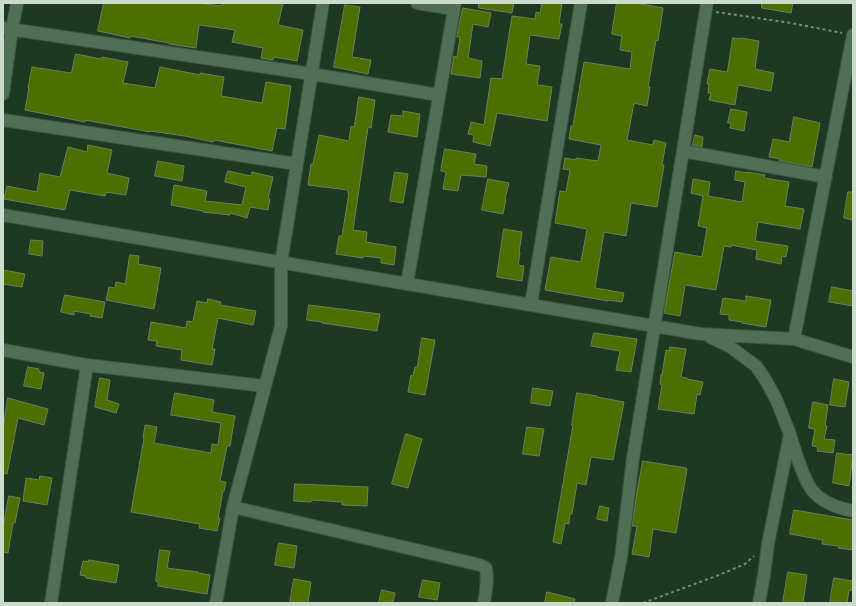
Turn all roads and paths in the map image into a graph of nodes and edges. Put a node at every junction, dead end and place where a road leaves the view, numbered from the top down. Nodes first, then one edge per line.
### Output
1 (17, 3) edge
2 (324, 3) edge
3 (417, 3) edge
4 (581, 3) edge
5 (454, 6) edge
6 (706, 6) edge
7 (8, 28) edge
8 (853, 35) edge
9 (312, 74) junction
10 (3, 94) edge
11 (439, 95) junction
12 (3, 120) edge
13 (683, 152) junction
14 (297, 164) junction
15 (826, 177) junction
16 (3, 215) edge
17 (281, 262) junction
18 (407, 284) junction
19 (531, 304) junction
20 (655, 326) junction
21 (701, 334) junction
22 (794, 339) junction
23 (3, 350) edge
24 (853, 357) edge
25 (87, 365) junction
26 (264, 386) junction
27 (790, 434) junction
28 (233, 507) junction
29 (853, 511) edge
30 (768, 544) junction
31 (51, 603) edge
32 (216, 603) edge
33 (484, 603) edge
34 (612, 603) edge
35 (642, 603) edge
36 (759, 603) edge

1 - 7 street
2 - 9 street
3 - 5 street
4 - 19 street
5 - 11 street
6 - 8 path
6 - 13 street
7 - 9 street
7 - 10 street
8 - 15 street
9 - 11 street
9 - 14 street
11 - 18 street
12 - 14 street
13 - 15 street
13 - 20 street
14 - 17 street
15 - 22 street
16 - 17 street
17 - 18 street
17 - 26 street
18 - 19 street
19 - 20 street
20 - 21 street
20 - 34 street
21 - 22 street
21 - 27 street
22 - 24 street
23 - 25 street
25 - 26 street
25 - 31 street
26 - 28 street
27 - 29 street
27 - 30 street
28 - 32 street
28 - 33 street
30 - 35 path
30 - 36 street

